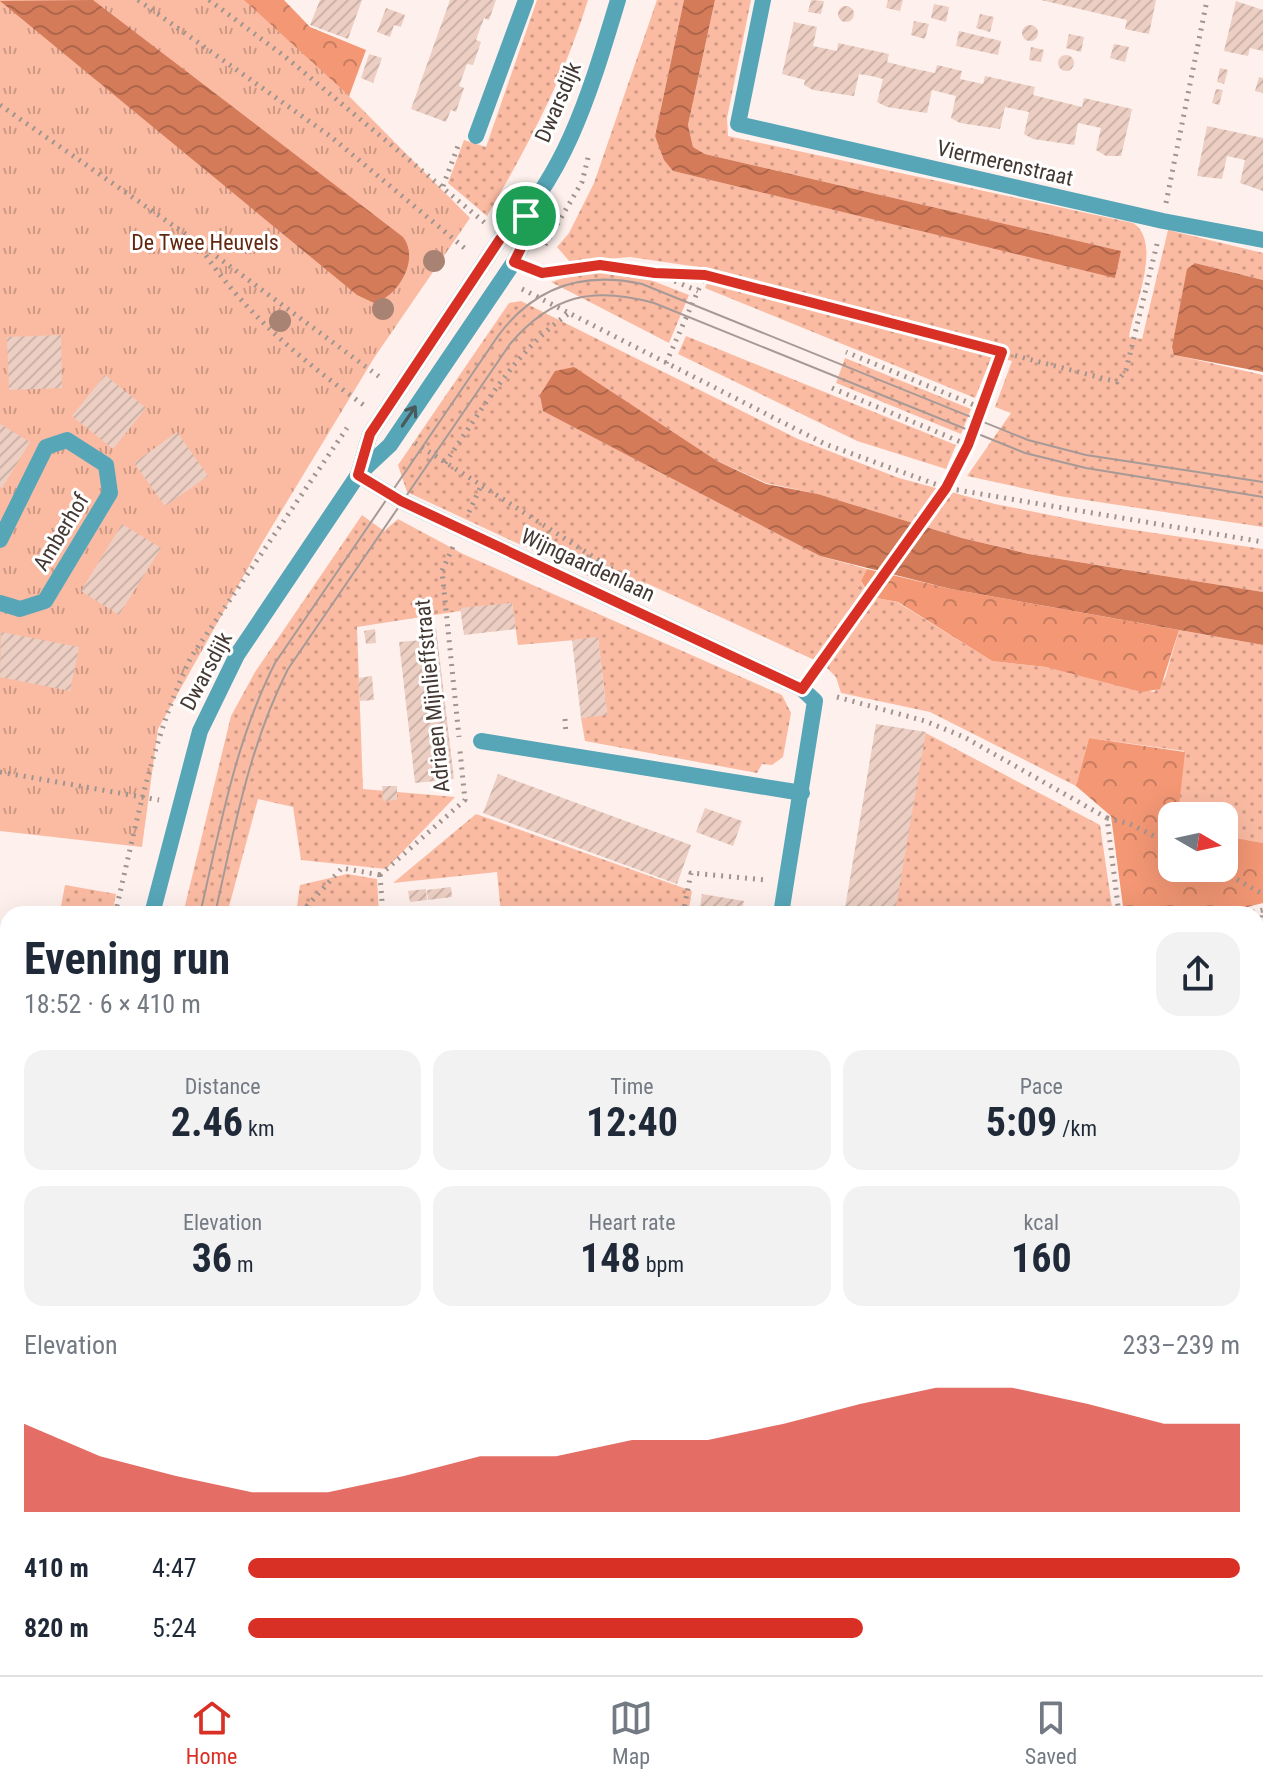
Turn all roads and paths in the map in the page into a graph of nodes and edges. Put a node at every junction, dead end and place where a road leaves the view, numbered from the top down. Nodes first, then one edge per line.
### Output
1 (138, 0) edge
2 (209, 0) edge
3 (526, 0) edge
4 (618, 0) edge
5 (763, 0) edge
6 (1207, 0) edge
7 (0, 105) edge
8 (476, 136) dead end
9 (451, 166) dead end
10 (443, 186) junction
11 (526, 216) junction
12 (1163, 221) junction
13 (1263, 240) edge
14 (197, 242) junction
15 (489, 256) junction
16 (514, 262) junction
17 (655, 273) junction
18 (705, 275) junction
19 (504, 277) junction
20 (698, 291) junction
21 (568, 314) junction
22 (846, 352) dead end
23 (1002, 352) junction
24 (666, 363) junction
25 (381, 378) dead end
26 (832, 388) dead end
27 (979, 407) junction
28 (380, 418) junction
29 (398, 432) junction
30 (968, 445) junction
31 (445, 463) junction
32 (358, 475) junction
33 (946, 488) junction
34 (0, 540) edge
35 (1263, 542) edge
36 (452, 547) dead end
37 (649, 592) dead end
38 (0, 603) edge
39 (801, 665) dead end
40 (815, 671) junction
41 (822, 678) dead end
42 (802, 689) junction
43 (835, 693) dead end
44 (565, 719) dead end
45 (567, 739) dead end
46 (481, 741) dead end
47 (0, 772) edge
48 (802, 793) junction
49 (160, 800) dead end
50 (1107, 818) junction
51 (1158, 838) edge
52 (380, 875) junction
53 (1238, 880) edge
54 (786, 883) junction
55 (1263, 894) edge
56 (154, 906) edge
57 (307, 906) edge
58 (382, 906) edge
59 (685, 906) edge
60 (782, 906) edge
61 (1118, 906) edge

1 - 15 path
2 - 10 path
3 - 8 street
4 - 11 street, Dwarsdijk
5 - 12 street, Viermerenstraat
6 - 12 path
7 - 14 path
9 - 10 path
10 - 15 path
11 - 15 street, Dwarsdijk
11 - 16 street, Dwarsdijk
12 - 13 street, Viermerenstraat
12 - 23 path
14 - 25 path
14 - 28 path
15 - 28 street, Dwarsdijk
16 - 17 path
16 - 19 street, Dwarsdijk
17 - 18 path
17 - 20 path
18 - 20 path
18 - 23 path
19 - 21 path
29 -> 19 street, Dwarsdijk
20 - 24 path
21 - 24 path
21 - 31 path
22 - 27 path
23 - 27 path
24 - 33 path
26 - 30 path
27 - 30 path
28 - 32 street, Dwarsdijk
29 - 31 path
29 - 32 street, Dwarsdijk
30 - 33 path
31 - 37 path
32 - 42 street, Wijngaardenlaan
32 - 56 street, Dwarsdijk
33 - 35 path
33 - 40 path
34 - 38 street, Amberhof
36 - 52 path, Adriaen Mijnlieffstraat
39 - 40 path
40 - 41 path
40 - 42 path
42 - 48 street
43 - 50 path
44 - 45 path
46 - 48 street, Adriaen Mijnlieffstraat
47 - 49 path
48 - 54 street
50 - 51 path
50 - 61 path
52 - 57 path
52 - 58 path
53 - 55 path
54 - 59 path
54 - 60 street

